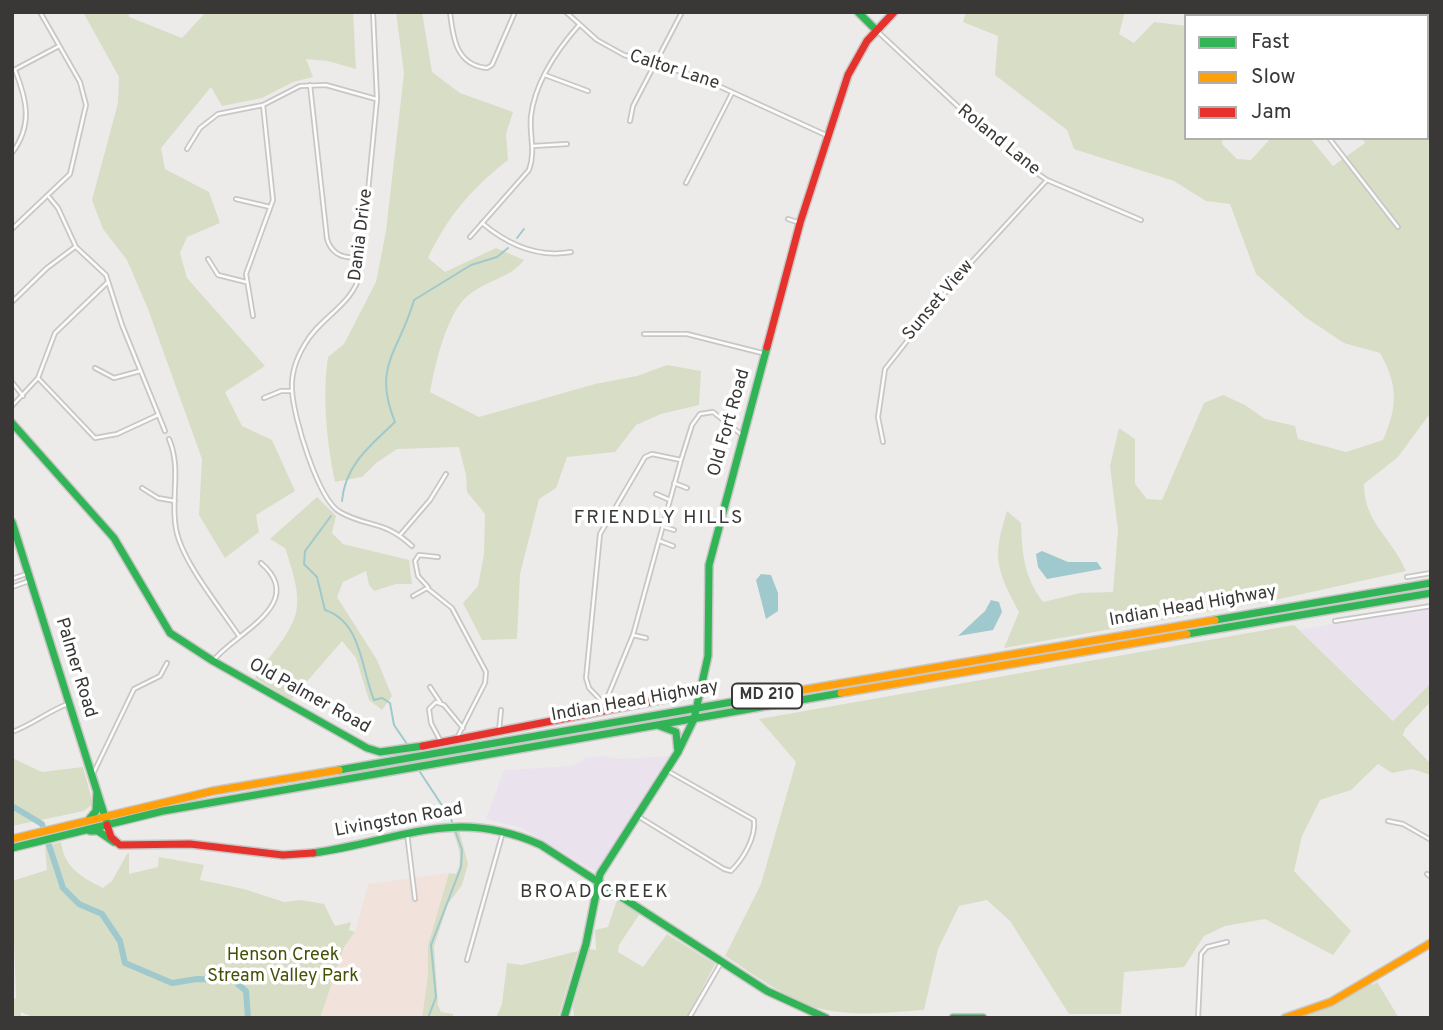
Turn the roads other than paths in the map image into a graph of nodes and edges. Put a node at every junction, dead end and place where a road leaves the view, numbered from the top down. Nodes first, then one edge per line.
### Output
1 (40, 12) edge
2 (373, 12) edge
3 (450, 12) edge
4 (515, 12) edge
5 (566, 12) edge
6 (682, 12) edge
7 (858, 12) edge
8 (894, 12) edge
9 (579, 25) junction
10 (876, 30) junction
11 (59, 46) junction
12 (655, 65) junction
13 (14, 70) edge
14 (545, 75) junction
15 (310, 85) junction
16 (588, 91) dead end
17 (733, 92) junction
18 (377, 99) junction
19 (263, 105) junction
20 (629, 121) dead end
21 (828, 136) junction
22 (1331, 140) edge
23 (567, 144) dead end
24 (533, 146) junction
25 (187, 149) dead end
26 (12, 153) edge
27 (1047, 180) junction
28 (686, 183) dead end
29 (49, 197) junction
30 (236, 199) dead end
31 (272, 207) junction
32 (788, 219) dead end
33 (1141, 220) dead end
34 (482, 223) junction
35 (800, 223) junction
36 (1398, 227) dead end
37 (12, 229) edge
38 (470, 237) dead end
39 (76, 247) junction
40 (570, 252) dead end
41 (361, 257) junction
42 (208, 259) dead end
43 (108, 282) junction
44 (246, 282) junction
45 (12, 302) edge
46 (253, 316) dead end
47 (644, 334) dead end
48 (766, 354) junction
49 (95, 368) dead end
50 (139, 371) junction
51 (38, 378) junction
52 (12, 382) edge
53 (292, 391) junction
54 (23, 396) junction
55 (264, 398) dead end
56 (12, 406) edge
57 (158, 415) junction
58 (12, 423) edge
59 (165, 431) dead end
60 (743, 435) junction
61 (169, 439) dead end
62 (883, 442) dead end
63 (681, 460) junction
64 (446, 474) dead end
65 (674, 483) junction
66 (142, 488) dead end
67 (687, 488) dead end
68 (656, 494) dead end
69 (670, 500) junction
70 (175, 502) junction
71 (12, 522) edge
72 (664, 527) junction
73 (674, 530) dead end
74 (400, 535) junction
75 (660, 541) junction
76 (412, 546) dead end
77 (673, 546) dead end
78 (438, 557) dead end
79 (261, 563) dead end
80 (1431, 573) edge
81 (30, 576) junction
82 (1407, 577) dead end
83 (12, 579) edge
84 (1431, 583) edge
85 (12, 587) edge
86 (430, 589) junction
87 (1431, 594) edge
88 (413, 596) dead end
89 (1431, 606) edge
90 (1335, 621) dead end
91 (633, 635) junction
92 (239, 636) junction
93 (646, 638) dead end
94 (213, 661) junction
95 (167, 663) dead end
96 (430, 687) dead end
97 (701, 692) junction
98 (440, 702) junction
99 (70, 703) junction
100 (607, 707) junction
101 (697, 708) junction
102 (501, 710) dead end
103 (694, 719) junction
104 (644, 727) junction
105 (464, 728) junction
106 (499, 731) junction
107 (12, 732) edge
108 (457, 738) junction
109 (441, 742) junction
110 (678, 752) junction
111 (666, 770) junction
112 (92, 776) junction
113 (97, 791) junction
114 (104, 815) junction
115 (636, 816) junction
116 (88, 819) junction
117 (1388, 821) dead end
118 (107, 824) junction
119 (504, 829) junction
120 (74, 832) junction
121 (407, 834) junction
122 (39, 837) junction
123 (12, 839) edge
124 (1431, 840) edge
125 (114, 842) junction
126 (12, 848) edge
127 (598, 882) junction
128 (415, 899) dead end
129 (1227, 942) dead end
130 (1431, 943) edge
131 (467, 960) dead end
132 (722, 962) junction
133 (564, 1018) edge
134 (689, 1018) edge
135 (826, 1018) edge
136 (953, 1018) edge
137 (983, 1018) edge
138 (1198, 1018) edge
139 (1285, 1018) edge

1 - 11 street
2 - 18 street, Dania Drive
3 - 4 street
5 - 9 street, Caltor Lane
6 - 12 street
7 - 10 main road
8 - 10 main road, Old Fort Road
9 - 12 street, Caltor Lane
9 - 14 street
10 - 21 main road, Old Fort Road
10 - 27 street, Roland Lane
11 - 13 street
11 - 29 street
12 - 17 street, Caltor Lane
12 - 20 street
13 - 26 street
14 - 16 street
14 - 24 street
15 - 18 street
15 - 19 street
15 - 41 street
17 - 21 street, Caltor Lane
17 - 28 street
18 - 41 street, Dania Drive
19 - 25 street
19 - 31 street
21 - 35 main road, Old Fort Road
22 - 36 street
23 - 24 street
24 - 34 street
27 - 33 street, Roland Lane
27 - 62 street, Sunset View
29 - 37 street
29 - 39 street
30 - 31 street
31 - 44 street
32 - 35 street
34 - 38 street
34 - 40 street
35 - 48 main road, Old Fort Road
39 - 43 street
39 - 45 street
41 - 53 street, Dania Drive
42 - 44 street
43 - 50 street
43 - 51 street
44 - 46 street
47 - 48 street
48 - 60 main road, Old Fort Road
49 - 50 street
50 - 57 street
51 - 54 street
51 - 57 street
52 - 54 street
53 - 55 street
53 - 74 street, Dania Drive
54 - 56 street
57 - 59 street
58 - 94 main road, Old Palmer Road
60 - 63 street
60 - 97 main road, Old Fort Road
61 - 70 street
63 - 65 street
63 - 100 street
64 - 74 street
65 - 67 street
65 - 69 street
66 - 70 street
68 - 69 street
69 - 72 street
70 - 92 street
71 - 81 main road, Palmer Road
72 - 73 street
72 - 75 street
74 - 76 street, Dania Drive
75 - 77 street
75 - 91 street
78 - 86 street
79 - 92 street
80 - 82 street
81 - 83 street
81 - 85 street
81 - 99 main road, Palmer Road
84 - 101 main road, Indian Head Highway / MD 210
86 - 88 street
86 - 105 street
87 - 103 main road, Indian Head Highway / MD 210
89 - 90 street
91 - 93 street
91 - 100 street
92 - 94 street
94 - 109 main road, Old Palmer Road
95 - 112 street
96 - 98 street
97 - 100 main road, Old Palmer Road
97 - 101 main road, Old Fort Road
98 - 105 street
98 - 109 street
99 - 107 street
99 - 112 main road, Palmer Road
100 - 106 main road, Old Palmer Road
101 - 103 main road, Old Fort Road
101 - 114 main road, Indian Head Highway / MD 210
102 - 106 street
103 - 104 main road, Indian Head Highway / MD 210
103 - 110 main road, Old Fort Road
104 - 110 main road
104 - 118 main road, Indian Head Highway / MD 210
105 - 108 street
106 - 108 main road, Old Palmer Road
108 - 109 main road, Old Palmer Road
110 - 111 main road, Old Fort Road
111 - 115 main road, Old Fort Road
111 - 115 street
112 - 113 main road, Palmer Road
113 - 114 main road, Palmer Road
113 - 116 main road
114 - 116 main road, Indian Head Highway / MD 210
114 - 118 main road, Palmer Road
115 - 127 main road, Old Fort Road
116 - 122 main road, Indian Head Highway / MD 210
117 - 124 street
118 - 120 main road, Indian Head Highway / MD 210
118 - 125 main road
119 - 121 main road, Livingston Road
119 - 127 main road, Livingston Road
119 - 131 street
120 - 122 main road, Indian Head Highway / MD 210
120 - 125 main road, Livingston Road
121 - 125 main road, Livingston Road
121 - 128 street
122 - 123 main road, Indian Head Highway / MD 210
122 - 126 main road, Indian Head Highway / MD 210
127 - 132 main road, Livingston Road
127 - 133 main road, Old Fort Road
129 - 138 street
130 - 139 main road
132 - 134 street
132 - 135 main road, Livingston Road
136 - 137 main road

